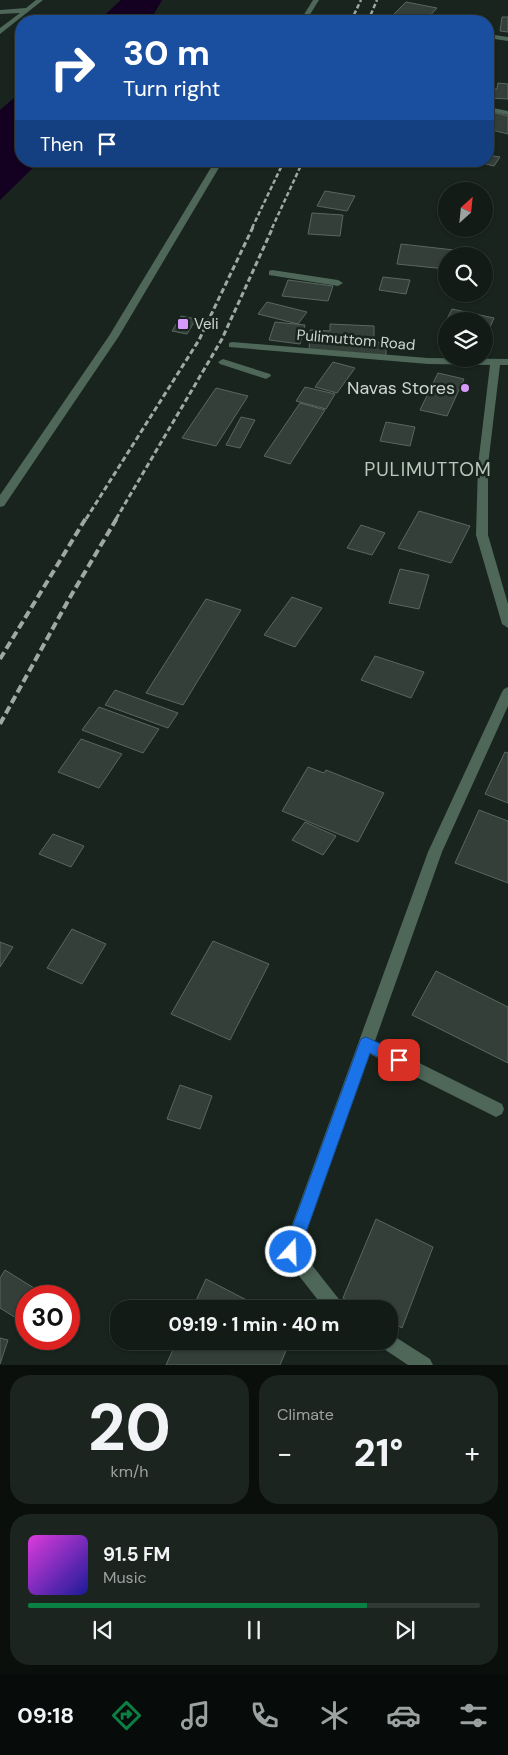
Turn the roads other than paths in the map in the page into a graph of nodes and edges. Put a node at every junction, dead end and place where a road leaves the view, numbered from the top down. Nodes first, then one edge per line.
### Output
1 (40, 0) edge
2 (316, 0) edge
3 (26, 10) junction
4 (0, 12) edge
5 (20, 15) edge
6 (307, 15) edge
7 (15, 19) edge
8 (0, 32) edge
9 (494, 37) edge
10 (508, 38) edge
11 (494, 110) edge
12 (508, 113) edge
13 (215, 167) edge
14 (272, 273) dead end
15 (338, 283) dead end
16 (232, 345) dead end
17 (223, 362) dead end
18 (495, 362) junction
19 (508, 362) edge
20 (266, 376) dead end
21 (0, 503) edge
22 (508, 624) edge
23 (508, 692) edge
24 (366, 1044) junction
25 (496, 1109) dead end
26 (329, 1300) edge
27 (398, 1348) edge
28 (424, 1365) edge

1 - 3 street
2 - 6 street
3 - 4 street
3 - 5 street
7 - 8 street
9 - 10 street
11 - 12 street
13 - 21 street
14 - 15 street
16 - 18 street, Pulimuttom Road
17 - 20 street
18 - 19 street, Pulimuttom Road
18 - 22 street
23 - 24 street
24 - 25 street
24 - 26 street
27 - 28 street

